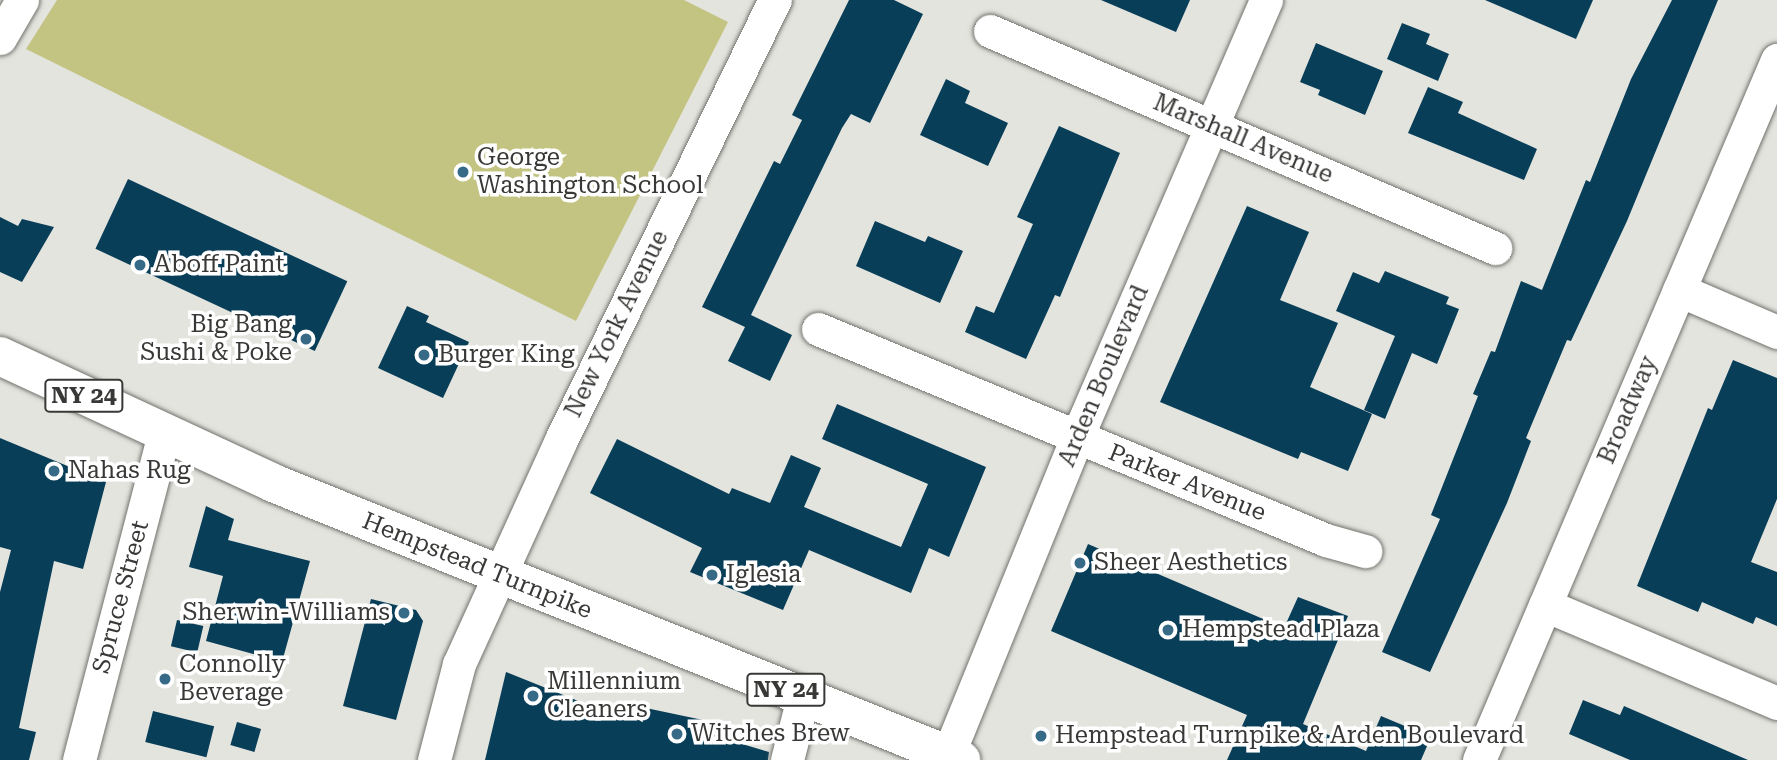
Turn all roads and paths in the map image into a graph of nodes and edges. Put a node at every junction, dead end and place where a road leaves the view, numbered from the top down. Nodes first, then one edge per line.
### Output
1 (22, 0) edge
2 (775, 0) edge
3 (1266, 0) edge
4 (990, 31) dead end
5 (0, 38) edge
6 (1777, 60) edge
7 (1212, 125) junction
8 (1495, 248) dead end
9 (1679, 290) junction
10 (818, 329) dead end
11 (1777, 332) edge
12 (0, 356) edge
13 (164, 434) junction
14 (1077, 437) junction
15 (1365, 551) dead end
16 (502, 576) junction
17 (1545, 605) junction
18 (803, 697) junction
19 (1777, 703) edge
20 (954, 757) edge
21 (79, 760) edge
22 (434, 760) edge
23 (787, 760) edge
24 (1479, 760) edge

1 - 5 street
2 - 16 street, New York Avenue
3 - 7 street, Arden Boulevard
4 - 7 street, Marshall Avenue
6 - 9 street, Broadway
7 - 8 street, Marshall Avenue
7 - 14 street, Arden Boulevard
9 - 11 street
9 - 17 street, Broadway
10 - 14 street, Parker Avenue
12 - 13 main road, Hempstead Turnpike / NY 24
13 - 16 main road, Hempstead Turnpike / NY 24
13 - 21 street, Spruce Street
14 - 15 street, Parker Avenue
14 - 20 street, Arden Boulevard
16 - 18 main road, Hempstead Turnpike / NY 24
16 - 22 street, New York Avenue
17 - 19 street
17 - 24 street, Broadway
18 - 20 main road, Hempstead Turnpike / NY 24
18 - 23 street

